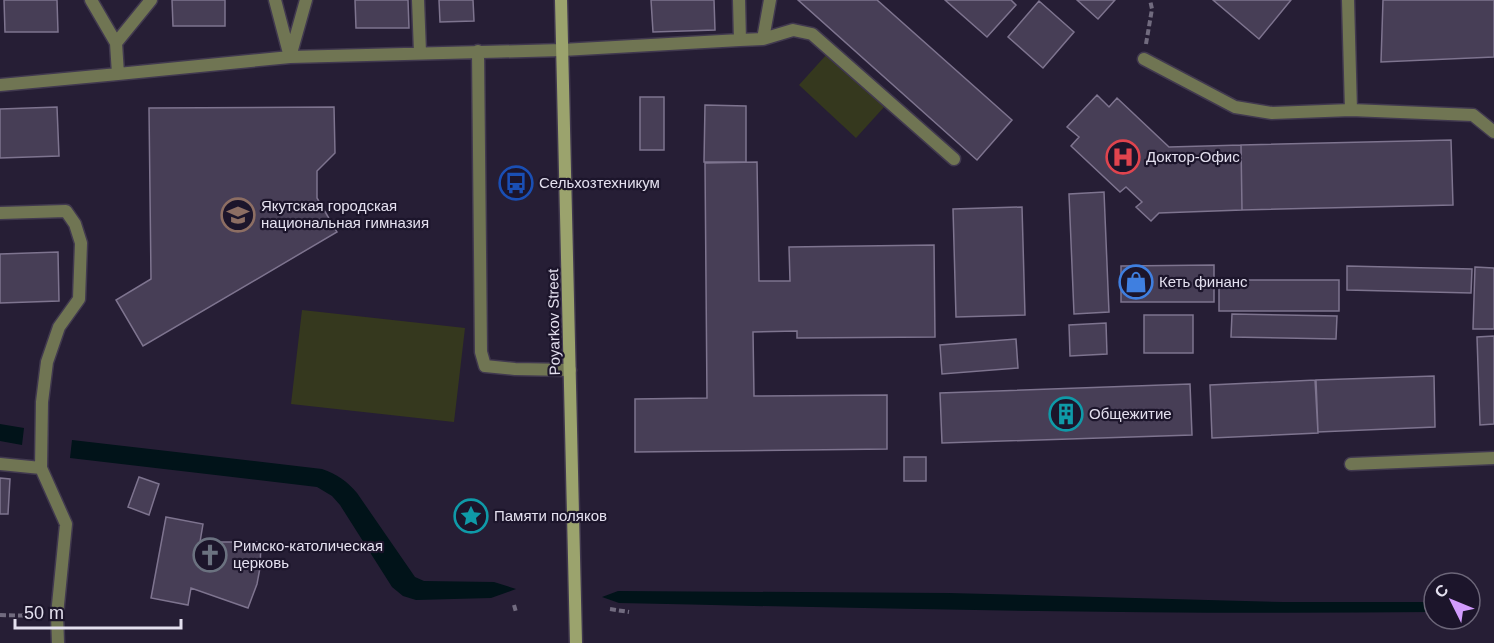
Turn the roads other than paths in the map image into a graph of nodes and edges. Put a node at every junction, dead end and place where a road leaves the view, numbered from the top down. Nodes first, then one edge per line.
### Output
1 (91, 0) edge
2 (151, 0) edge
3 (275, 0) edge
4 (306, 0) edge
5 (418, 0) edge
6 (561, 0) edge
7 (739, 0) edge
8 (770, 0) edge
9 (1348, 0) edge
10 (763, 39) junction
11 (740, 40) junction
12 (116, 43) junction
13 (562, 50) junction
14 (478, 51) junction
15 (420, 52) junction
16 (290, 57) junction
17 (1144, 59) road end
18 (118, 74) junction
19 (0, 85) edge
20 (1351, 110) junction
21 (1494, 132) edge
22 (954, 159) dead end
23 (0, 213) edge
24 (570, 370) junction
25 (1494, 458) edge
26 (0, 464) edge
27 (1351, 464) dead end
28 (41, 468) junction
29 (58, 643) edge
30 (576, 643) edge

1 - 12 lane
2 - 12 lane
3 - 16 lane
4 - 16 lane
5 - 15 lane
6 - 13 main road, Poyarkov Street
7 - 11 lane
8 - 10 lane
9 - 20 lane
10 - 11 lane
10 - 22 lane
11 - 13 lane
12 - 18 lane
13 - 14 lane
13 - 24 main road, Poyarkov Street
14 - 15 lane
14 - 24 lane
15 - 16 lane
16 - 18 lane
17 - 20 lane
18 - 19 lane
20 - 21 lane
23 - 28 lane
24 - 30 main road, Poyarkov Street
25 - 27 lane
26 - 28 lane
28 - 29 lane

